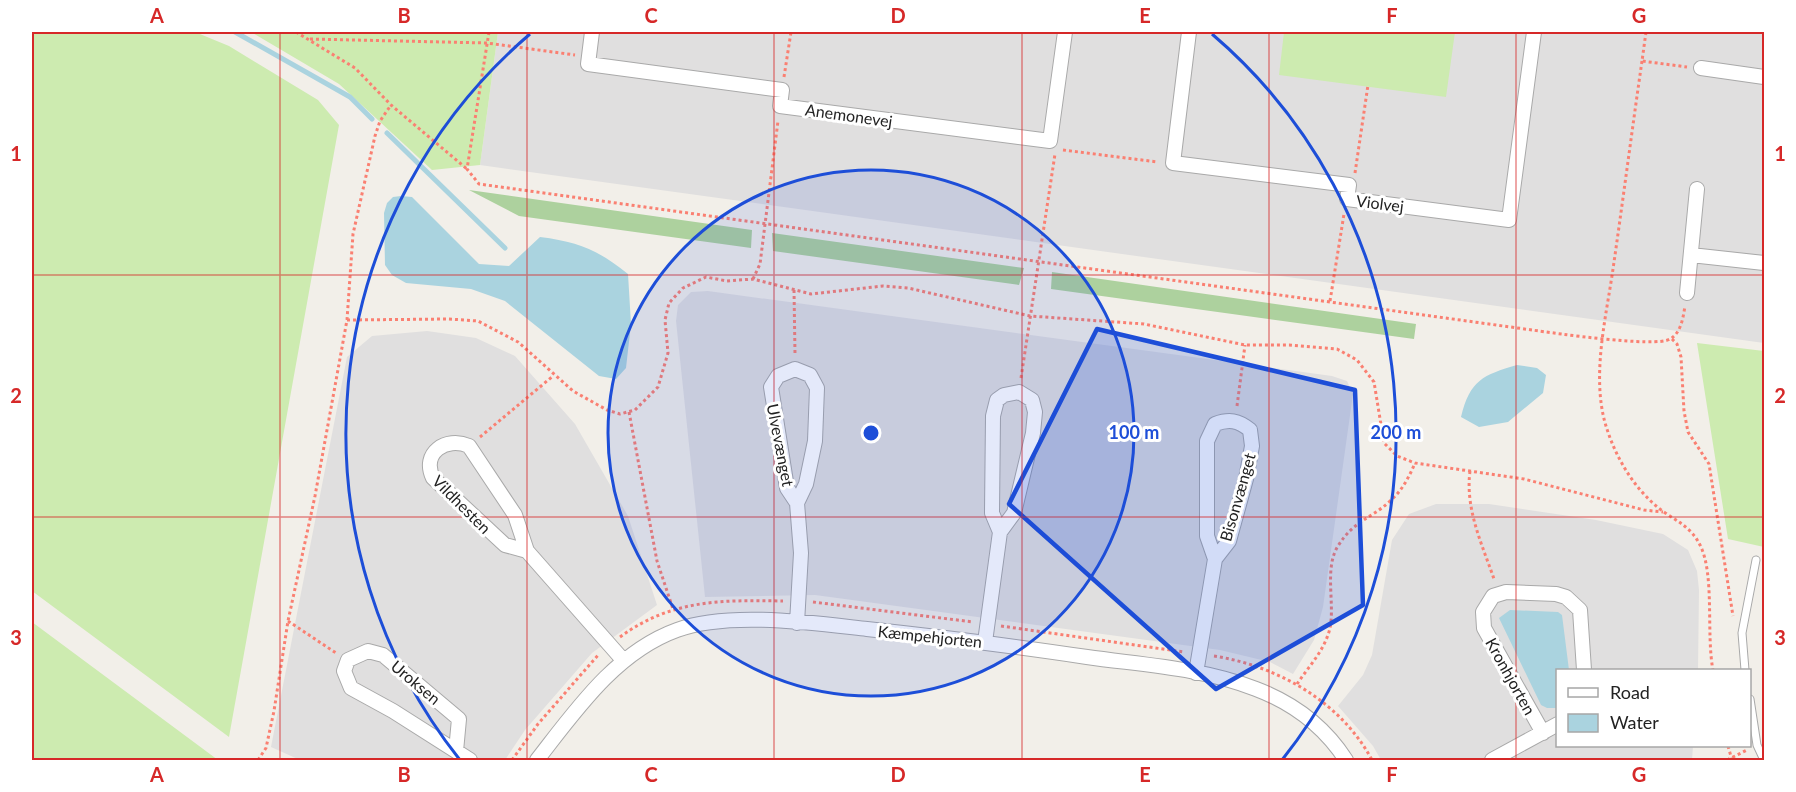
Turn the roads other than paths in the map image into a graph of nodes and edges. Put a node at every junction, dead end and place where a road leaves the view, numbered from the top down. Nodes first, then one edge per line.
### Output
1 (592, 32) edge
2 (1065, 32) edge
3 (1189, 32) edge
4 (1534, 32) edge
5 (1701, 68) road end
6 (1764, 77) edge
7 (1697, 189) dead end
8 (1691, 255) junction
9 (1764, 263) edge
10 (1687, 293) dead end
11 (797, 503) junction
12 (1000, 532) junction
13 (527, 551) junction
14 (1215, 559) junction
15 (1756, 560) dead end
16 (797, 622) junction
17 (985, 642) junction
18 (623, 660) junction
19 (1584, 669) edge
20 (1745, 669) edge
21 (1196, 673) junction
22 (1751, 710) edge
23 (1556, 725) edge
24 (1543, 733) junction
25 (456, 751) junction
26 (470, 760) edge
27 (537, 760) edge
28 (1346, 760) edge
29 (1492, 760) edge
30 (1764, 760) edge

1 - 2 street, Anemonevej
3 - 4 street, Violvej
5 - 6 street
7 - 8 street
8 - 9 street
8 - 10 street
11 - 11 street, Ulvevænget
11 - 16 street, Ulvevænget
12 - 12 street
12 - 17 street
13 - 13 street, Vildhesten
13 - 18 street, Vildhesten
14 - 14 street, Bisonvænget
14 - 21 street, Bisonvænget
15 - 20 lane
16 - 17 street, Kæmpehjorten
16 - 18 street, Kæmpehjorten
17 - 21 street, Kæmpehjorten
18 - 27 street, Kæmpehjorten
19 - 24 street, Kronhjorten
21 - 28 street, Kæmpehjorten
22 - 30 lane
23 - 24 street, Kronhjorten
24 - 29 street, Kronhjorten
25 - 25 street, Uroksen
25 - 26 street, Uroksen

